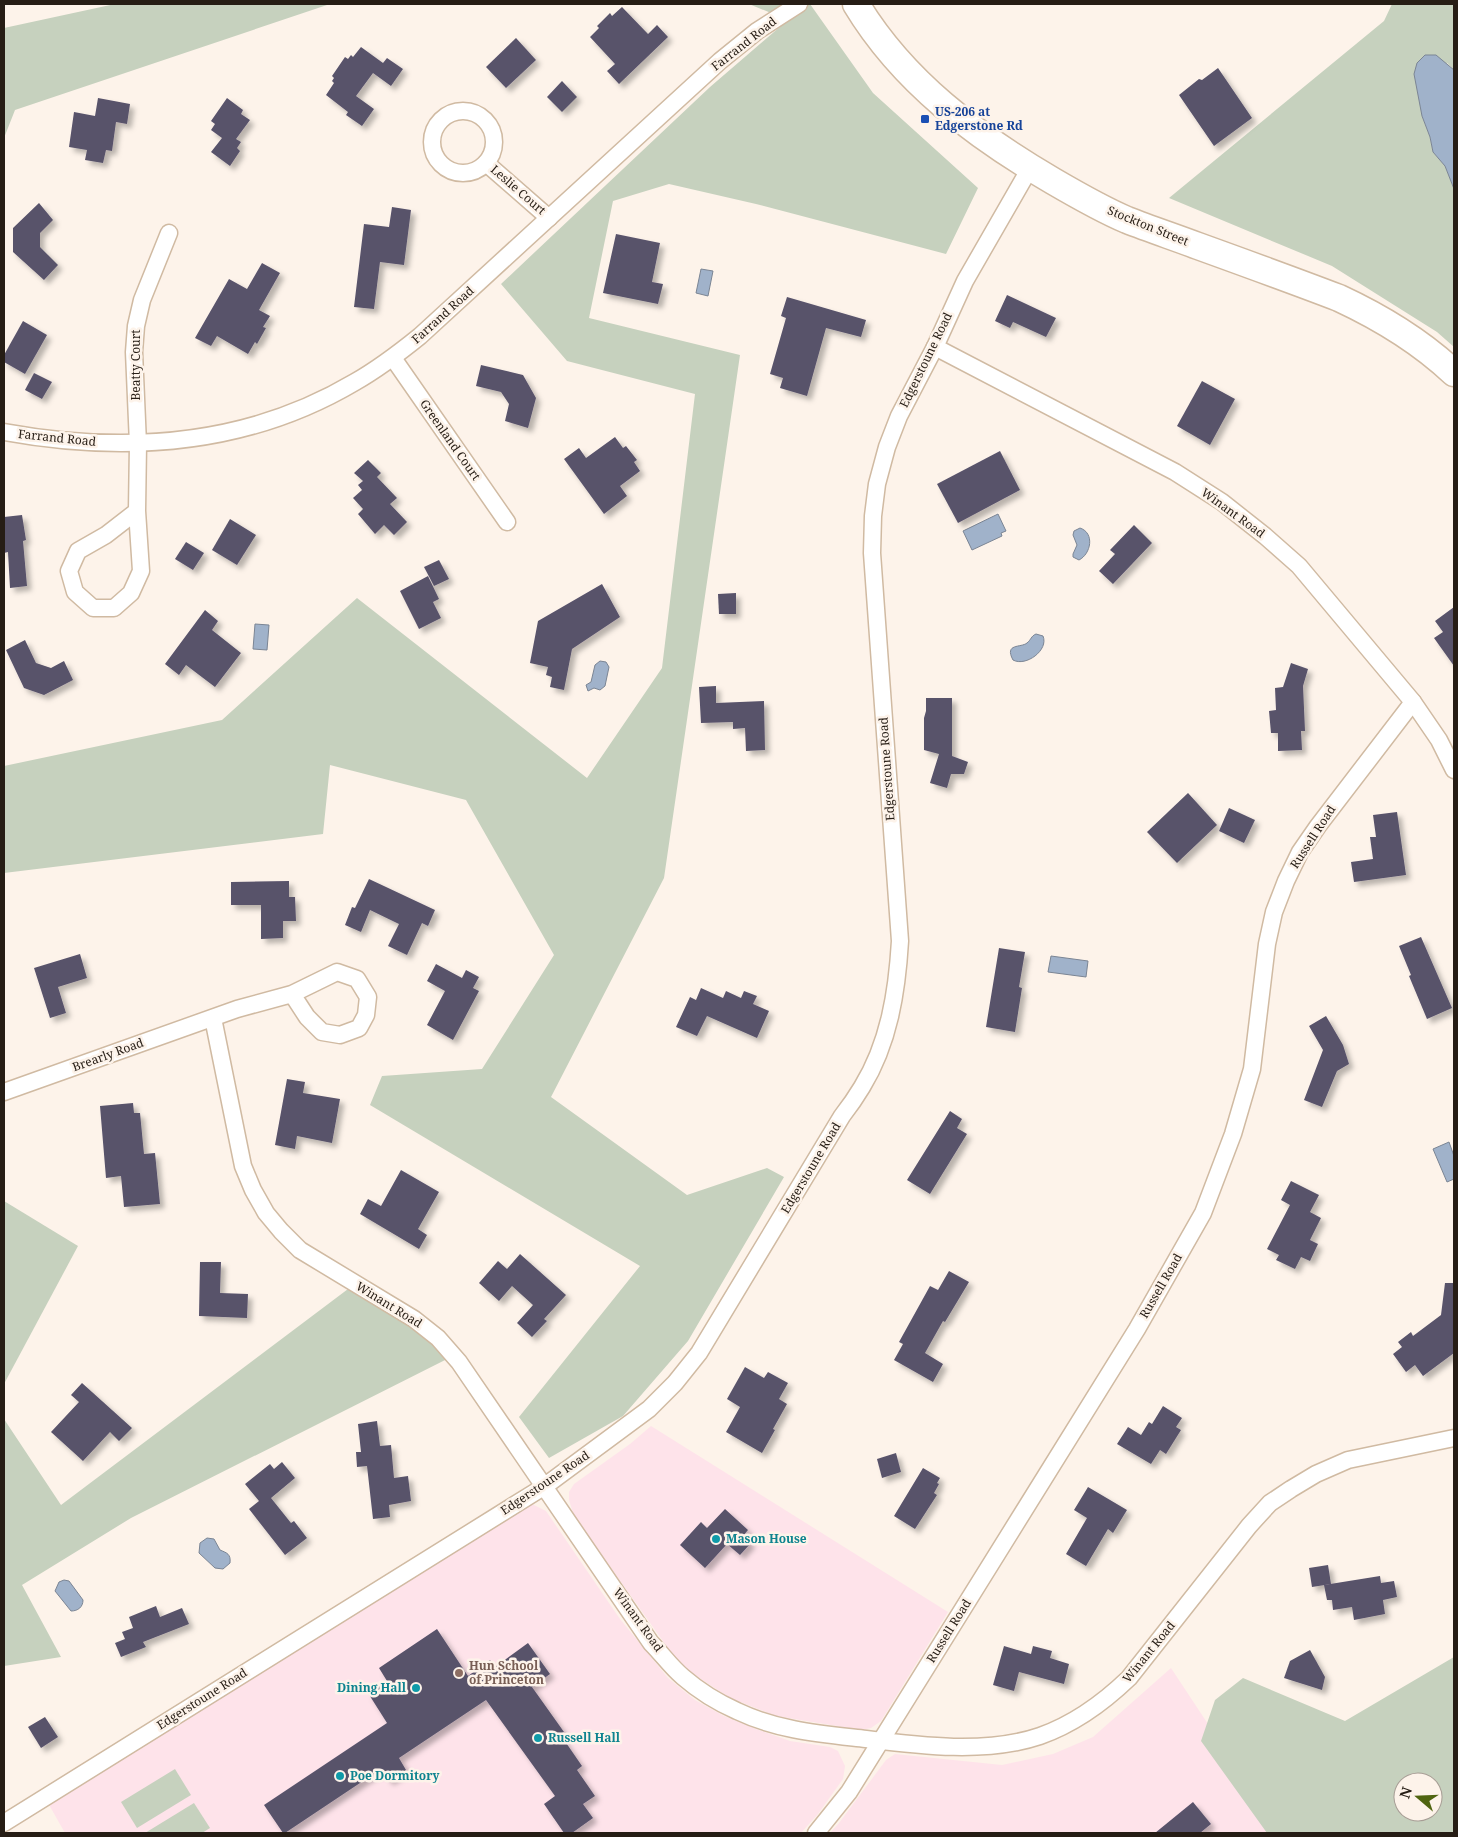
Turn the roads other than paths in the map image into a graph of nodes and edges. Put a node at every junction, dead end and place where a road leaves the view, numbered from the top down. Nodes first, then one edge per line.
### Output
1 (799, 4) edge
2 (856, 4) edge
3 (486, 163) dead end
4 (1030, 168) junction
5 (549, 218) junction
6 (169, 233) dead end
7 (934, 347) junction
8 (393, 358) junction
9 (1454, 373) edge
10 (4, 432) edge
11 (138, 444) junction
12 (136, 511) junction
13 (507, 522) dead end
14 (1413, 702) junction
15 (1454, 770) edge
16 (292, 994) junction
17 (213, 1018) junction
18 (4, 1092) edge
19 (1454, 1438) edge
20 (545, 1486) junction
21 (881, 1741) junction
22 (4, 1824) edge
23 (816, 1833) edge

1 - 5 street, Farrand Road
2 - 4 highway, Stockton Street
3 - 5 street, Leslie Court
4 - 7 street, Edgerstoune Road
4 - 9 highway, Stockton Street
5 - 8 street, Farrand Road
6 - 11 street, Beatty Court
7 - 14 street, Winant Road
7 - 20 street, Edgerstoune Road
8 - 11 street, Farrand Road
8 - 13 street, Greenland Court
10 - 11 street, Farrand Road
11 - 12 street, Beatty Court
12 - 12 street, Beatty Court
14 - 15 street, Winant Road
14 - 21 street, Russell Road
16 - 16 street
16 - 17 street, Brearly Road
17 - 18 street, Brearly Road
17 - 20 street, Winant Road
19 - 21 street, Winant Road
20 - 21 street, Winant Road
20 - 22 street, Edgerstoune Road
21 - 23 street, Russell Road

